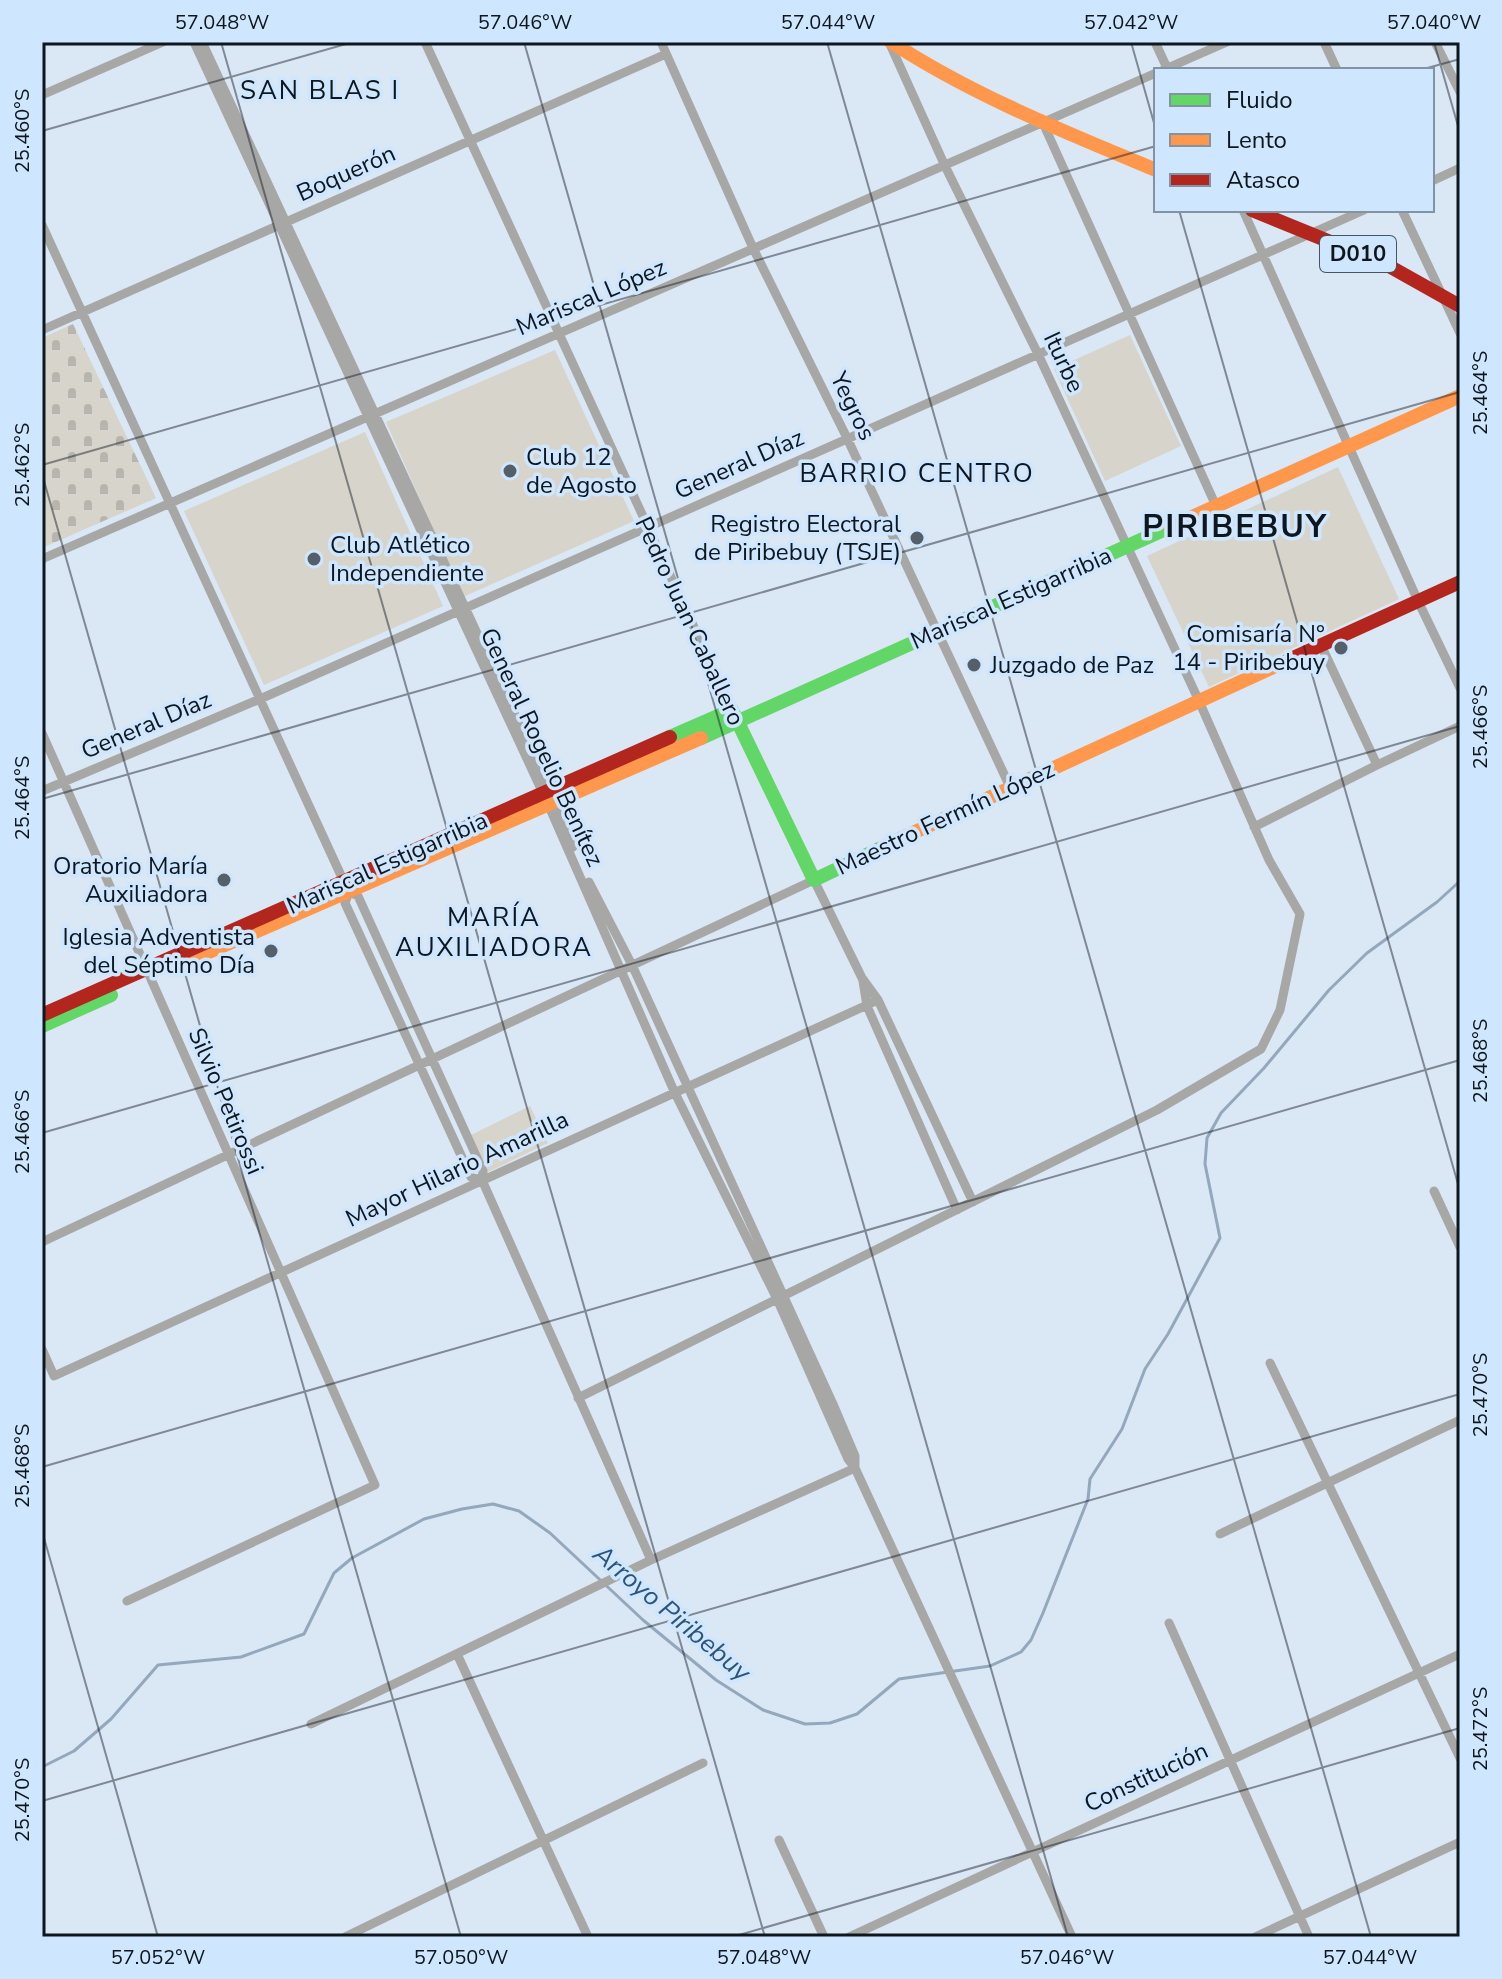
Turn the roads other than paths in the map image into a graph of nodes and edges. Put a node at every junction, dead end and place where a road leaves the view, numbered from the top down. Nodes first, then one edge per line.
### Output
1 (163, 42) edge
2 (194, 42) edge
3 (202, 42) edge
4 (425, 42) edge
5 (661, 42) edge
6 (890, 42) edge
7 (1155, 42) edge
8 (1227, 42) edge
9 (1324, 42) edge
10 (1435, 42) edge
11 (666, 54) junction
12 (1165, 68) edge
13 (1167, 68) edge
14 (1336, 68) edge
15 (1154, 74) edge
16 (1460, 92) edge
17 (42, 95) edge
18 (1043, 123) junction
19 (470, 140) junction
20 (945, 166) junction
21 (1460, 168) edge
22 (1154, 169) edge
23 (1434, 180) edge
24 (1244, 212) edge
25 (1257, 212) edge
26 (1359, 212) edge
27 (1403, 212) edge
28 (282, 224) junction
29 (42, 225) edge
30 (1311, 233) junction
31 (753, 248) junction
32 (1263, 254) junction
33 (1441, 293) junction
34 (1460, 306) edge
35 (81, 312) junction
36 (1129, 313) junction
37 (42, 330) edge
38 (559, 333) junction
39 (1460, 333) edge
40 (1038, 354) junction
41 (1460, 396) edge
42 (371, 415) junction
43 (847, 438) junction
44 (1348, 447) junction
45 (169, 503) junction
46 (1216, 506) junction
47 (647, 527) junction
48 (1127, 546) junction
49 (42, 559) edge
50 (1460, 582) edge
51 (1418, 601) junction
52 (461, 609) junction
53 (936, 632) junction
54 (1321, 645) junction
55 (1460, 688) edge
56 (260, 699) junction
57 (1199, 701) junction
58 (734, 715) junction
59 (1460, 726) edge
60 (42, 733) edge
61 (1377, 765) junction
62 (64, 782) junction
63 (1010, 787) junction
64 (42, 791) edge
65 (549, 797) junction
66 (1254, 827) junction
67 (814, 880) junction
68 (346, 887) junction
69 (627, 966) junction
70 (149, 973) junction
71 (862, 978) junction
72 (878, 1000) junction
73 (867, 1006) junction
74 (42, 1015) edge
75 (42, 1026) edge
76 (431, 1059) junction
77 (418, 1064) junction
78 (686, 1086) junction
79 (674, 1091) junction
80 (227, 1154) junction
81 (482, 1180) junction
82 (1434, 1191) dead end
83 (973, 1202) junction
84 (957, 1210) junction
85 (42, 1242) edge
86 (1460, 1247) edge
87 (279, 1273) junction
88 (780, 1298) junction
89 (42, 1349) edge
90 (1270, 1363) dead end
91 (578, 1398) junction
92 (1460, 1420) edge
93 (855, 1468) junction
94 (1329, 1482) junction
95 (1220, 1534) dead end
96 (651, 1560) junction
97 (127, 1601) dead end
98 (1169, 1623) dead end
99 (457, 1654) junction
100 (1460, 1654) edge
101 (1420, 1672) junction
102 (311, 1724) dead end
103 (1460, 1758) edge
104 (1231, 1760) junction
105 (703, 1763) dead end
106 (779, 1840) dead end
107 (1460, 1842) edge
108 (544, 1843) junction
109 (1032, 1852) junction
110 (1300, 1916) junction
111 (345, 1937) edge
112 (588, 1937) edge
113 (824, 1937) edge
114 (849, 1937) edge
115 (1072, 1937) edge
116 (1255, 1937) edge
117 (1309, 1937) edge

1 - 17 street
2 - 28 street, General Rogelio Benítez
3 - 28 street, General Rogelio Benítez
4 - 19 street, Pedro Juan Caballero
5 - 11 street, Yegros
6 - 18 street
6 - 20 street, Iturbe
7 - 12 street
8 - 13 street
9 - 14 street
10 - 16 street
11 - 19 street, Boquerón
11 - 31 street, Yegros
15 - 18 street, Mariscal López
18 - 20 street, Mariscal López
18 - 22 street
18 - 36 street
19 - 28 street, Boquerón
19 - 38 street, Pedro Juan Caballero
20 - 31 street, Mariscal López
20 - 40 street, Iturbe
21 - 23 street
24 - 32 street
25 - 30 street, D010
26 - 30 street, General Díaz
27 - 33 street
28 - 35 street, Boquerón
28 - 42 street, General Rogelio Benítez
29 - 35 street
30 - 32 street, General Díaz
30 - 33 street, D010
31 - 38 street, Mariscal López
31 - 43 street, Yegros
32 - 36 street, General Díaz
32 - 44 street
33 - 34 street, D010
33 - 39 street
35 - 37 street, Boquerón
35 - 45 street
36 - 40 street, General Díaz
36 - 46 street
38 - 42 street, Mariscal López
38 - 47 street, Pedro Juan Caballero
40 - 43 street, General Díaz
40 - 48 street, Iturbe
41 - 44 street, Mariscal Estigarribia
42 - 45 street, Mariscal López
42 - 52 street, General Rogelio Benítez
43 - 47 street, General Díaz
43 - 53 street, Yegros
44 - 46 street, Mariscal Estigarribia
44 - 51 street
45 - 49 street, Mariscal López
45 - 56 street
46 - 48 street, Mariscal Estigarribia
47 - 52 street, General Díaz
47 - 58 street, Pedro Juan Caballero
48 - 53 street, Mariscal Estigarribia
48 - 57 street, Iturbe
50 - 51 street, Maestro Fermín López
51 - 54 street, Maestro Fermín López
51 - 55 street
52 - 56 street, General Díaz
52 - 65 street, General Rogelio Benítez
53 - 58 street, Mariscal Estigarribia
53 - 63 street, Yegros
54 - 57 street, Maestro Fermín López
54 - 61 street
56 - 62 street, General Díaz
56 - 68 street
57 - 63 street, Maestro Fermín López
57 - 66 street, Iturbe
58 - 65 street, Mariscal Estigarribia
58 - 67 street, Pedro Juan Caballero
59 - 61 street
60 - 62 street, Silvio Petirossi
61 - 66 street
62 - 64 street, General Díaz
62 - 70 street, Silvio Petirossi
63 - 67 street, Maestro Fermín López
65 - 68 street, Mariscal Estigarribia
65 - 69 street, General Rogelio Benítez
66 - 83 street, Iturbe
67 - 69 street, Maestro Fermín López
67 - 71 street, Pedro Juan Caballero
68 - 70 street, Mariscal Estigarribia
68 - 76 street
68 - 77 street
69 - 76 street, Maestro Fermín López
69 - 78 street, General Rogelio Benítez
69 - 79 street, General Rogelio Benítez
70 - 74 street
70 - 75 street
70 - 80 street, Silvio Petirossi
71 - 72 street
71 - 73 street
72 - 73 street, Mayor Hilario Amarilla
72 - 83 street
73 - 78 street, Mayor Hilario Amarilla
73 - 84 street
76 - 77 street, Maestro Fermín López
76 - 81 street
77 - 80 street, Maestro Fermín López
77 - 81 street
78 - 79 street, Mayor Hilario Amarilla
78 - 88 street, General Rogelio Benítez
79 - 81 street, Mayor Hilario Amarilla
79 - 88 street, General Rogelio Benítez
80 - 85 street, Maestro Fermín López
80 - 87 street, Silvio Petirossi
81 - 87 street, Mayor Hilario Amarilla
81 - 91 street
82 - 86 street
83 - 84 street, Iturbe
84 - 88 street, Iturbe
87 - 89 street, Mayor Hilario Amarilla
87 - 97 street, Silvio Petirossi
88 - 91 street, Iturbe
88 - 93 street, General Rogelio Benítez
90 - 94 street
91 - 96 street
92 - 94 street
93 - 96 street
93 - 109 street, General Rogelio Benítez
94 - 95 street
94 - 101 street
96 - 99 street
98 - 104 street
99 - 102 street
99 - 108 street
100 - 101 street, Constitución
101 - 103 street
101 - 104 street, Constitución
104 - 109 street, Constitución
104 - 110 street
105 - 108 street
106 - 113 street
107 - 110 street
108 - 111 street
108 - 112 street
109 - 114 street, Constitución
109 - 115 street, General Rogelio Benítez
110 - 116 street
110 - 117 street

